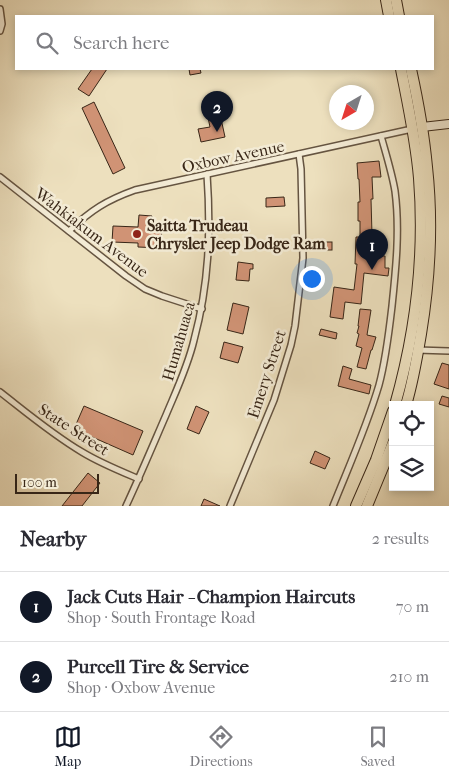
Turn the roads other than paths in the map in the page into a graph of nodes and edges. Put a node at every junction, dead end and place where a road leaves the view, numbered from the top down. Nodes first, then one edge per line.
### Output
1 (386, 0) edge
2 (396, 0) edge
3 (0, 9) edge
4 (389, 15) edge
5 (400, 15) edge
6 (0, 31) edge
7 (401, 70) edge
8 (411, 70) edge
9 (449, 124) edge
10 (417, 128) junction
11 (381, 136) junction
12 (299, 154) junction
13 (207, 174) junction
14 (0, 177) edge
15 (69, 231) junction
16 (202, 309) junction
17 (413, 350) junction
18 (449, 352) edge
19 (0, 392) edge
20 (395, 401) edge
21 (407, 401) edge
22 (389, 423) edge
23 (392, 446) edge
24 (139, 479) junction
25 (126, 506) edge
26 (230, 506) edge
27 (332, 506) edge
28 (356, 506) edge
29 (367, 506) edge

1 - 4 highway
2 - 5 highway
3 - 6 street
7 - 10 highway
8 - 10 highway
9 - 10 street
10 - 11 street, Oxbow Avenue
10 - 17 highway
10 - 17 highway
11 - 12 street, Oxbow Avenue
11 - 27 street
12 - 13 street, Oxbow Avenue
12 - 26 street, Emery Street
13 - 15 street, Oxbow Avenue
13 - 16 street, Humahuaca
14 - 15 street, Wahkiakum Avenue
15 - 16 street, Wahkiakum Avenue
16 - 24 street, Humahuaca
17 - 18 street
17 - 20 highway
17 - 21 highway
19 - 24 street, State Street
22 - 28 highway
23 - 29 highway
24 - 25 street, Humahuaca

